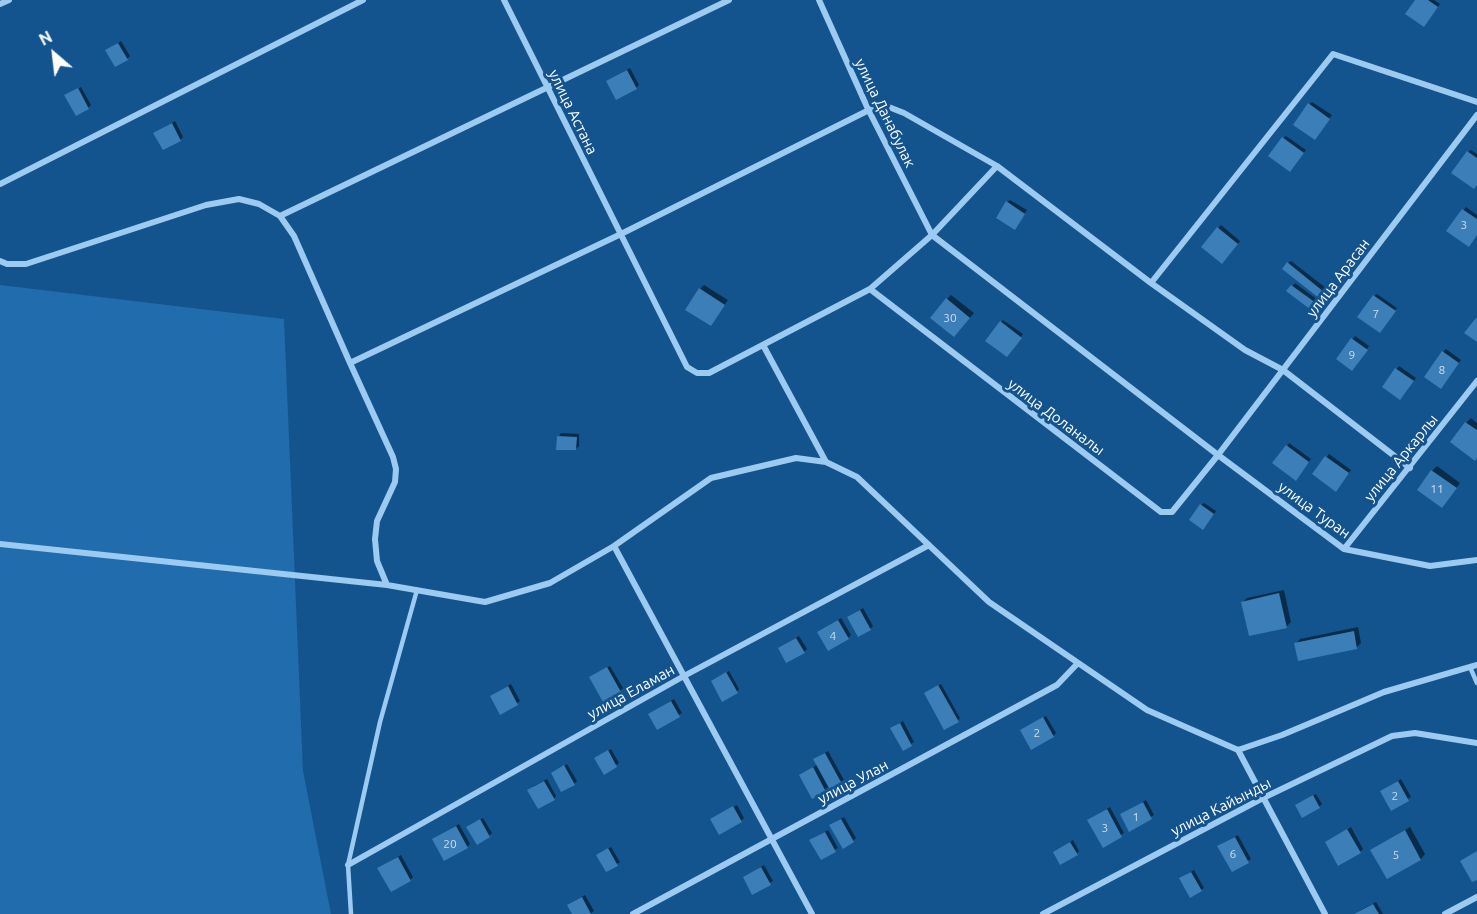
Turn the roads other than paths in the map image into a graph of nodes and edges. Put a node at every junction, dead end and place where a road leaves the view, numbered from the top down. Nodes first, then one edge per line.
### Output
1 (9, 0) edge
2 (363, 0) edge
3 (504, 0) edge
4 (729, 0) edge
5 (819, 0) edge
6 (0, 4) edge
7 (548, 88) junction
8 (1477, 102) edge
9 (868, 109) junction
10 (1477, 115) edge
11 (997, 166) junction
12 (0, 184) edge
13 (280, 216) junction
14 (621, 234) junction
15 (932, 235) junction
16 (0, 261) edge
17 (1151, 284) junction
18 (870, 289) junction
19 (763, 345) junction
20 (350, 363) junction
21 (1283, 370) junction
22 (1477, 381) edge
23 (1218, 455) junction
24 (826, 462) junction
25 (1410, 468) junction
26 (0, 544) edge
27 (929, 545) junction
28 (614, 546) junction
29 (1344, 549) junction
30 (1477, 560) edge
31 (387, 585) junction
32 (417, 590) junction
33 (1078, 663) junction
34 (1473, 666) edge
35 (684, 676) junction
36 (1477, 683) edge
37 (1477, 743) edge
38 (1238, 750) junction
39 (1263, 798) junction
40 (772, 839) junction
41 (348, 865) junction
42 (1477, 897) edge
43 (351, 914) edge
44 (633, 914) edge
45 (812, 914) edge
46 (1043, 914) edge
47 (1325, 914) edge
48 (1445, 914) edge

1 - 6 street
2 - 12 street
3 - 7 street, улица Астана
4 - 7 street
5 - 9 street, улица Данабулак
7 - 13 street
7 - 14 street, улица Астана
8 - 17 street
9 - 11 street
9 - 14 street
9 - 15 street, улица Данабулак
10 - 21 street, улица Арасан
11 - 15 street, улица Астана
11 - 17 street
13 - 16 street
13 - 20 street
14 - 19 street, улица Астана
14 - 20 street
15 - 18 street, улица Астана
15 - 23 street, улица Туран
17 - 21 street
18 - 19 street, улица Астана
18 - 23 street, улица Доланалы
19 - 24 street
20 - 31 street
21 - 23 street, улица Арасан
21 - 25 street
22 - 25 street, улица Аркарлы
23 - 29 street, улица Туран
24 - 27 street
24 - 28 street
25 - 29 street, улица Аркарлы
26 - 31 street
27 - 33 street
27 - 35 street, улица Еламан
28 - 32 street
28 - 35 street
29 - 30 street, улица Туран
31 - 32 street
32 - 41 lane
33 - 38 street
33 - 40 street, улица Улан
34 - 36 lane
34 - 38 street
35 - 40 street
35 - 41 street, улица Еламан
37 - 39 street, улица Кайынды
38 - 39 street
39 - 46 street, улица Кайынды
39 - 47 street
40 - 44 street, улица Улан
40 - 45 street
41 - 43 lane
42 - 48 street

